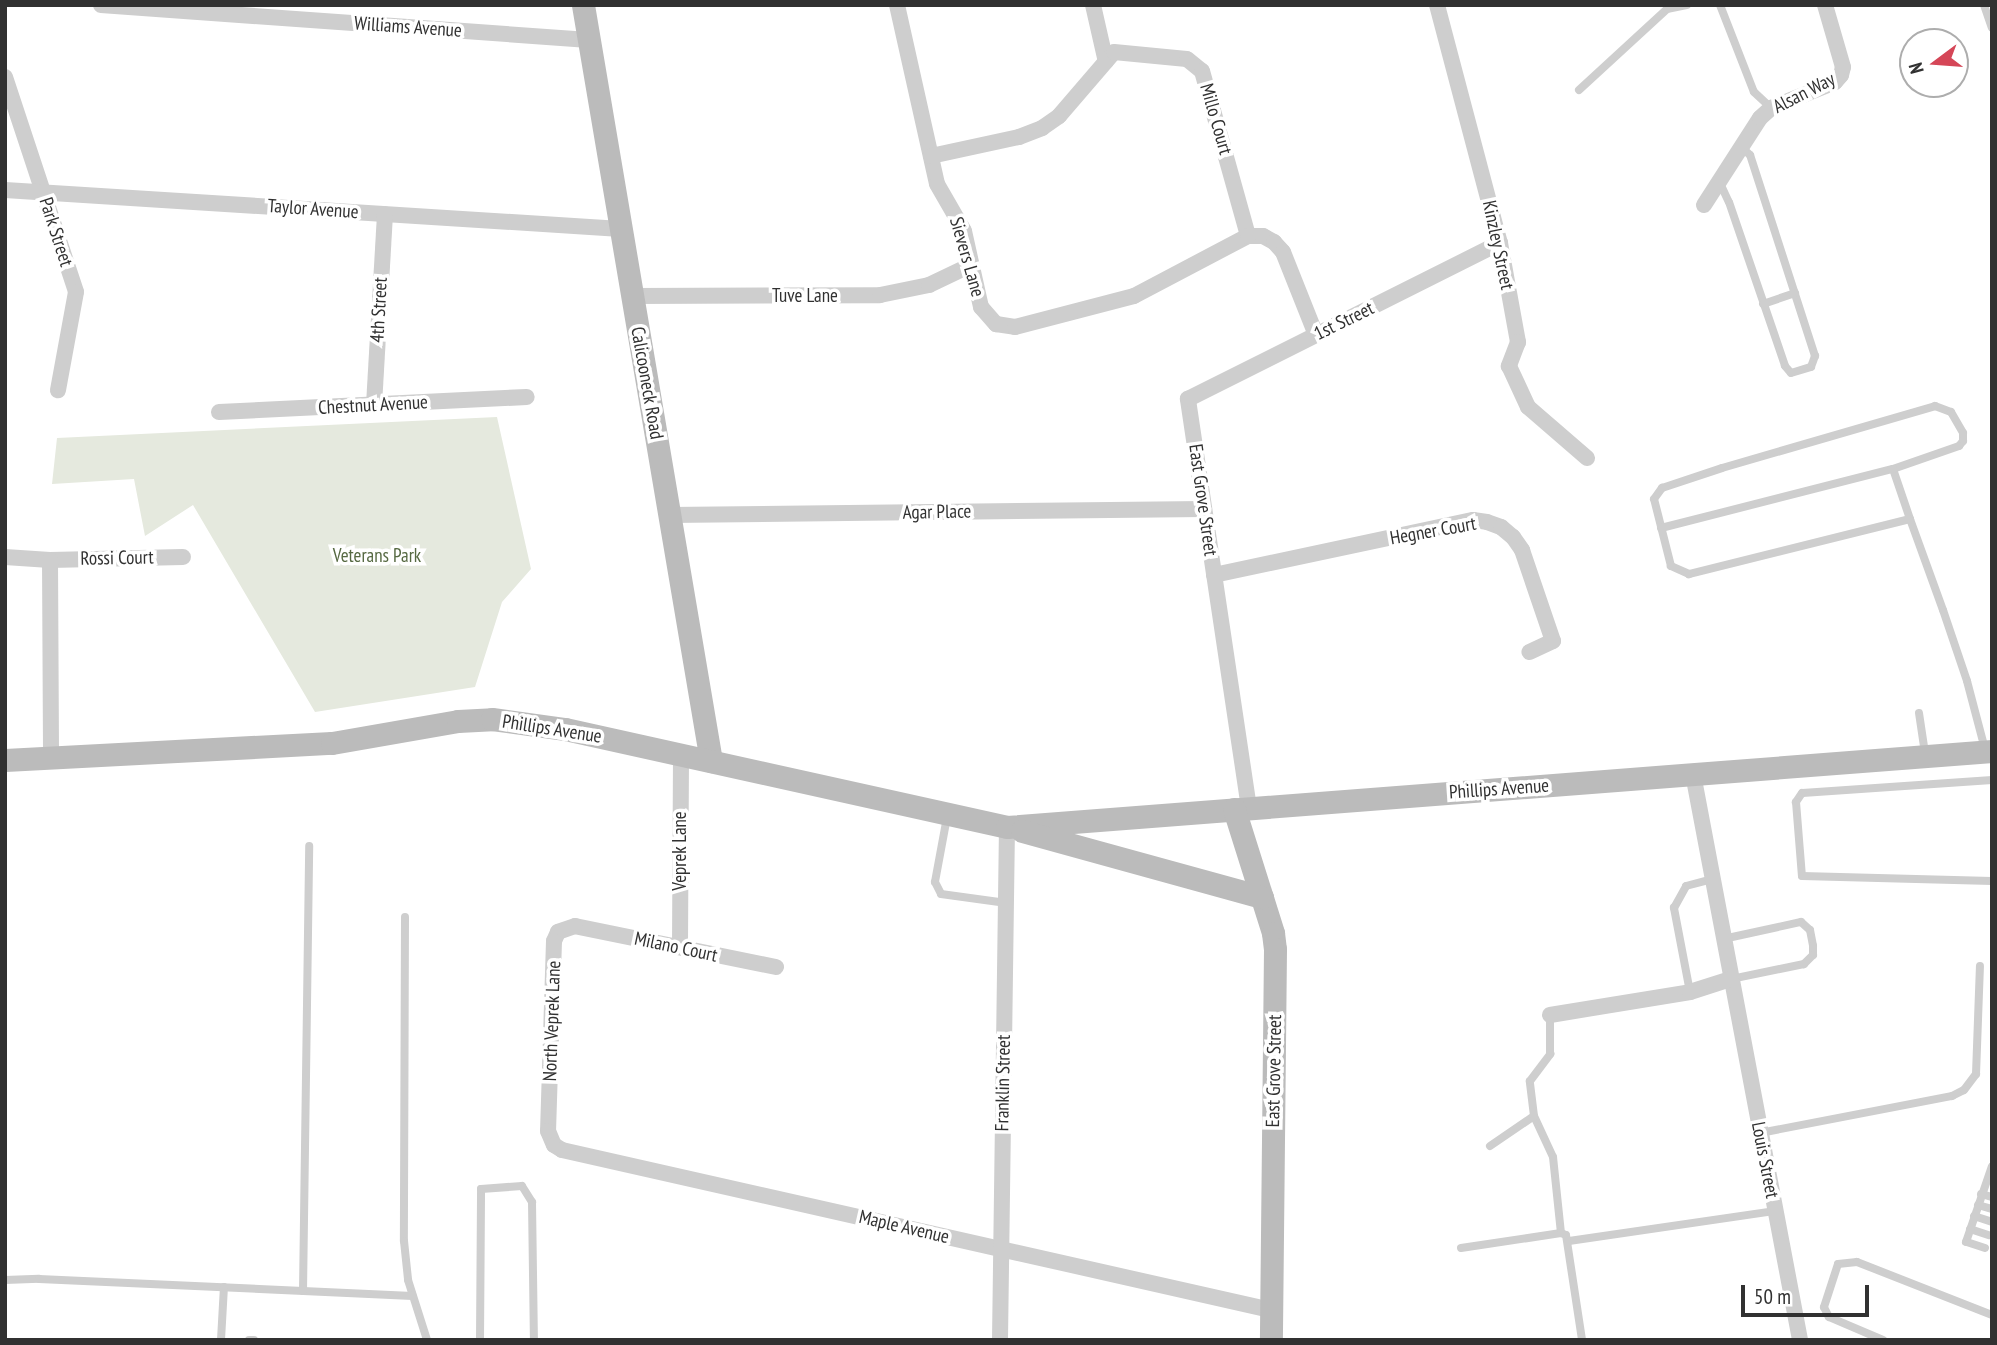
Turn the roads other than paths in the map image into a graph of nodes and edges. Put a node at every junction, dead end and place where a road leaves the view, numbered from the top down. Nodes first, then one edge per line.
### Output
1 (101, 5) edge
2 (583, 5) edge
3 (897, 5) edge
4 (1093, 5) edge
5 (1437, 5) edge
6 (1687, 5) edge
7 (1720, 5) edge
8 (1984, 5) edge
9 (1827, 6) edge
10 (1992, 28) edge
11 (589, 40) junction
12 (1106, 62) junction
13 (5, 77) edge
14 (1579, 90) dead end
15 (1771, 108) junction
16 (1741, 147) junction
17 (931, 156) junction
18 (1719, 181) junction
19 (5, 190) edge
20 (43, 190) junction
21 (1703, 205) dead end
22 (385, 214) junction
23 (621, 229) junction
24 (1248, 236) junction
25 (1500, 243) junction
26 (971, 265) junction
27 (1795, 293) junction
28 (632, 296) junction
29 (1763, 304) junction
30 (1316, 335) junction
31 (58, 390) dead end
32 (527, 397) dead end
33 (1188, 399) joint
34 (374, 405) junction
35 (219, 412) dead end
36 (1587, 458) dead end
37 (1893, 469) junction
38 (1204, 509) junction
39 (669, 515) junction
40 (1910, 519) junction
41 (1661, 528) junction
42 (5, 557) edge
43 (183, 557) dead end
44 (50, 560) junction
45 (1214, 575) junction
46 (1530, 652) dead end
47 (1919, 713) dead end
48 (1989, 751) edge
49 (681, 754) junction
50 (1926, 756) junction
51 (51, 757) junction
52 (5, 760) edge
53 (711, 761) junction
54 (1693, 774) junction
55 (1992, 780) edge
56 (1242, 809) junction
57 (948, 814) junction
58 (1007, 827) junction
59 (309, 846) dead end
60 (1712, 879) junction
61 (1992, 881) edge
62 (1262, 897) junction
63 (1006, 903) junction
64 (405, 917) dead end
65 (577, 926) joint
66 (1723, 939) junction
67 (680, 947) junction
68 (1980, 966) dead end
69 (776, 967) dead end
70 (1731, 979) junction
71 (1690, 992) junction
72 (1550, 1015) joint
73 (1534, 1116) junction
74 (548, 1131) joint
75 (1760, 1133) junction
76 (1490, 1146) dead end
77 (1992, 1166) edge
78 (1988, 1185) edge
79 (1981, 1194) junction
80 (1992, 1197) edge
81 (1978, 1205) junction
82 (1992, 1209) edge
83 (1774, 1211) junction
84 (1974, 1216) junction
85 (1992, 1222) edge
86 (1970, 1229) junction
87 (1561, 1233) junction
88 (1989, 1235) dead end
89 (1569, 1241) junction
90 (1461, 1248) dead end
91 (1985, 1248) dead end
92 (1001, 1249) junction
93 (5, 1280) edge
94 (224, 1287) junction
95 (303, 1290) junction
96 (413, 1296) junction
97 (1271, 1310) junction
98 (1992, 1315) edge
99 (221, 1340) edge
100 (427, 1340) edge
101 (480, 1340) edge
102 (534, 1340) edge
103 (1000, 1340) edge
104 (1270, 1340) edge
105 (1582, 1340) edge
106 (1800, 1340) edge
107 (1883, 1340) edge

1 - 11 street, Williams Avenue
2 - 11 street, Calicooneck Road
3 - 17 street, Sievers Lane
4 - 12 street
5 - 25 street, Kinzley Street
6 - 14 lane
7 - 15 lane
8 - 10 lane
9 - 15 street, Alsan Way
11 - 23 street, Calicooneck Road
12 - 17 street
12 - 24 street, Millo Court
13 - 20 street, Park Street
15 - 16 street, Alsan Way
16 - 18 street, Alsan Way
16 - 27 lane
17 - 26 street, Sievers Lane
18 - 21 street, Alsan Way
18 - 29 lane
19 - 20 street, Taylor Avenue
20 - 22 street, Taylor Avenue
20 - 31 street, Park Street
22 - 23 street, Taylor Avenue
22 - 34 street, 4th Street
23 - 28 street, Calicooneck Road
24 - 26 street, Sievers Lane
24 - 30 street
25 - 30 street, 1st Street
25 - 36 street, Kinzley Street
26 - 28 street, Tuve Lane
27 - 29 lane
27 - 29 lane
28 - 39 street, Calicooneck Road
30 - 33 street, 1st Street
32 - 34 street, Chestnut Avenue
33 - 38 street, East Grove Street
34 - 35 street, Chestnut Avenue
37 - 40 lane
37 - 41 lane
37 - 41 lane
38 - 39 street, Agar Place
38 - 45 street, East Grove Street
39 - 53 street, Calicooneck Road
40 - 41 lane
40 - 48 lane
42 - 44 street
43 - 44 street, Rossi Court
44 - 51 street
45 - 46 street, Hegner Court
45 - 56 street, East Grove Street
47 - 50 lane
48 - 50 street, Phillips Avenue
49 - 51 street, Phillips Avenue
49 - 53 street, Phillips Avenue
49 - 67 street, Veprek Lane
50 - 54 street, Phillips Avenue
51 - 52 street, Phillips Avenue
53 - 57 street, Phillips Avenue
54 - 56 street, Phillips Avenue
54 - 60 street, Louis Street
55 - 61 lane
56 - 58 street, Phillips Avenue
56 - 62 street, East Grove Street
57 - 58 street, Phillips Avenue
57 - 63 lane
58 - 62 street, Phillips Avenue
58 - 63 street, Franklin Street
59 - 95 lane
60 - 66 street, Louis Street
60 - 71 lane
62 - 97 street, East Grove Street
63 - 92 street, Franklin Street
64 - 96 lane
65 - 67 street, Milano Court
65 - 74 street, North Veprek Lane
66 - 70 street, Louis Street
66 - 70 lane
67 - 69 street, Milano Court
68 - 75 lane
70 - 71 street
70 - 75 street, Louis Street
71 - 72 street
72 - 73 lane
73 - 76 lane
73 - 87 lane
74 - 92 street, Maple Avenue
75 - 83 street, Louis Street
77 - 78 lane
78 - 79 lane
79 - 80 lane
79 - 81 lane
81 - 82 lane
81 - 84 lane
83 - 89 lane
83 - 106 street, Louis Street
84 - 85 lane
84 - 86 lane
86 - 88 lane
86 - 91 lane
87 - 89 lane
87 - 90 lane
89 - 105 lane
92 - 97 street, Maple Avenue
92 - 103 street, Franklin Street
93 - 94 lane
94 - 95 lane
94 - 99 lane
95 - 96 lane
96 - 100 lane
97 - 104 street, East Grove Street
98 - 107 lane
101 - 102 lane

